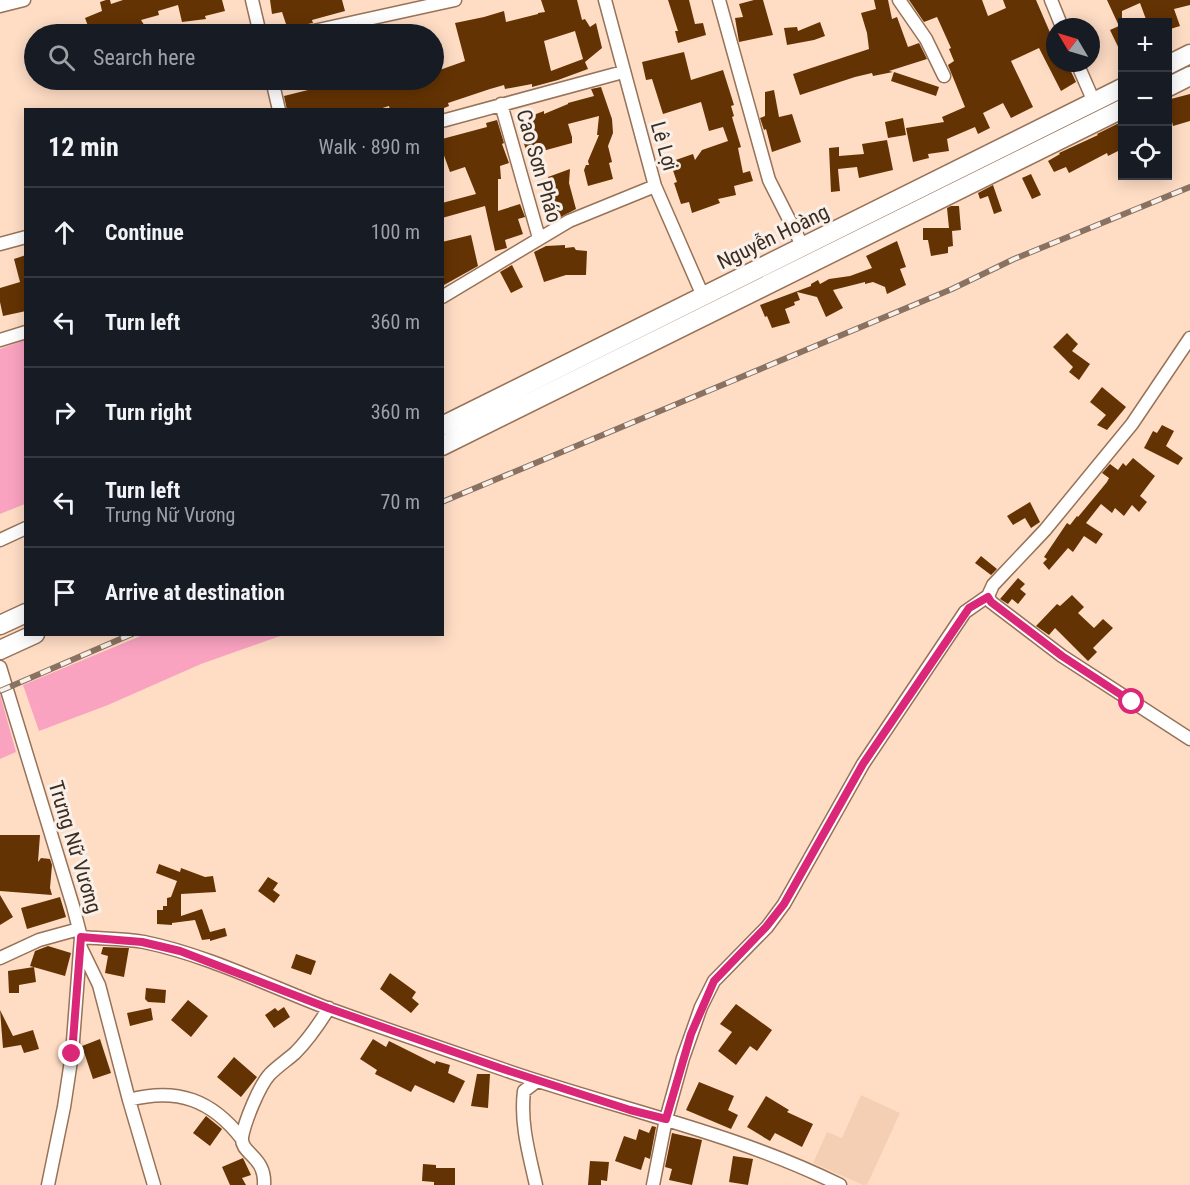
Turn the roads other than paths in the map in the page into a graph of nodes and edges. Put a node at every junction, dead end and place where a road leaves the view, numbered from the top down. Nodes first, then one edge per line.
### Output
1 (24, 0) edge
2 (252, 0) edge
3 (455, 0) edge
4 (606, 0) edge
5 (719, 0) edge
6 (899, 0) edge
7 (1051, 0) edge
8 (1, 4) edge
9 (1058, 18) edge
10 (258, 24) edge
11 (346, 24) edge
12 (1190, 54) edge
13 (1172, 63) edge
14 (623, 72) junction
15 (1081, 72) edge
16 (944, 76) dead end
17 (1190, 76) edge
18 (1172, 85) edge
19 (274, 90) edge
20 (1118, 90) edge
21 (1094, 102) junction
22 (501, 104) junction
23 (279, 108) edge
24 (1118, 112) edge
25 (444, 120) edge
26 (984, 168) junction
27 (655, 186) junction
28 (24, 238) edge
29 (539, 238) junction
30 (0, 244) edge
31 (804, 247) junction
32 (444, 292) edge
33 (703, 296) junction
34 (24, 333) edge
35 (1190, 338) edge
36 (0, 340) edge
37 (444, 425) edge
38 (444, 445) edge
39 (24, 529) edge
40 (0, 540) edge
41 (988, 597) junction
42 (24, 614) edge
43 (0, 624) edge
44 (31, 636) edge
45 (0, 650) edge
46 (0, 667) edge
47 (1190, 740) edge
48 (80, 937) junction
49 (0, 958) edge
50 (328, 1008) junction
51 (537, 1081) junction
52 (129, 1100) junction
53 (666, 1119) junction
54 (242, 1139) junction
55 (48, 1185) edge
56 (154, 1185) edge
57 (264, 1185) edge
58 (537, 1185) edge
59 (653, 1185) edge
60 (840, 1185) edge

1 - 8 street
2 - 10 street
3 - 11 street
4 - 14 street, Lê Lợi
5 - 31 street
6 - 16 street
7 - 9 street
12 - 13 highway
14 - 22 street
14 - 27 street, Lê Lợi
15 - 21 street
17 - 18 highway
19 - 23 street
20 - 21 highway, Nguyễn Hoàng
21 - 26 highway, Nguyễn Hoàng
22 - 25 street
22 - 29 street, Cao Sơn Pháo
24 - 26 highway, Nguyễn Hoàng
26 - 31 highway, Nguyễn Hoàng
26 - 38 highway, Nguyễn Hoàng
27 - 29 street
27 - 33 street, Lê Lợi
28 - 30 street
29 - 32 street
31 - 33 highway, Nguyễn Hoàng
33 - 37 highway, Nguyễn Hoàng
34 - 36 street
35 - 41 street
39 - 40 street
41 - 47 street
41 - 53 street
42 - 43 highway
44 - 45 highway
46 - 48 street, Trưng Nữ Vương
48 - 49 street
48 - 50 street
48 - 52 street
48 - 55 street, Trưng Nữ Vương
50 - 51 street
50 - 54 street
51 - 53 street
51 - 58 street
52 - 54 street
52 - 56 street
53 - 59 street
53 - 60 street
54 - 57 street

